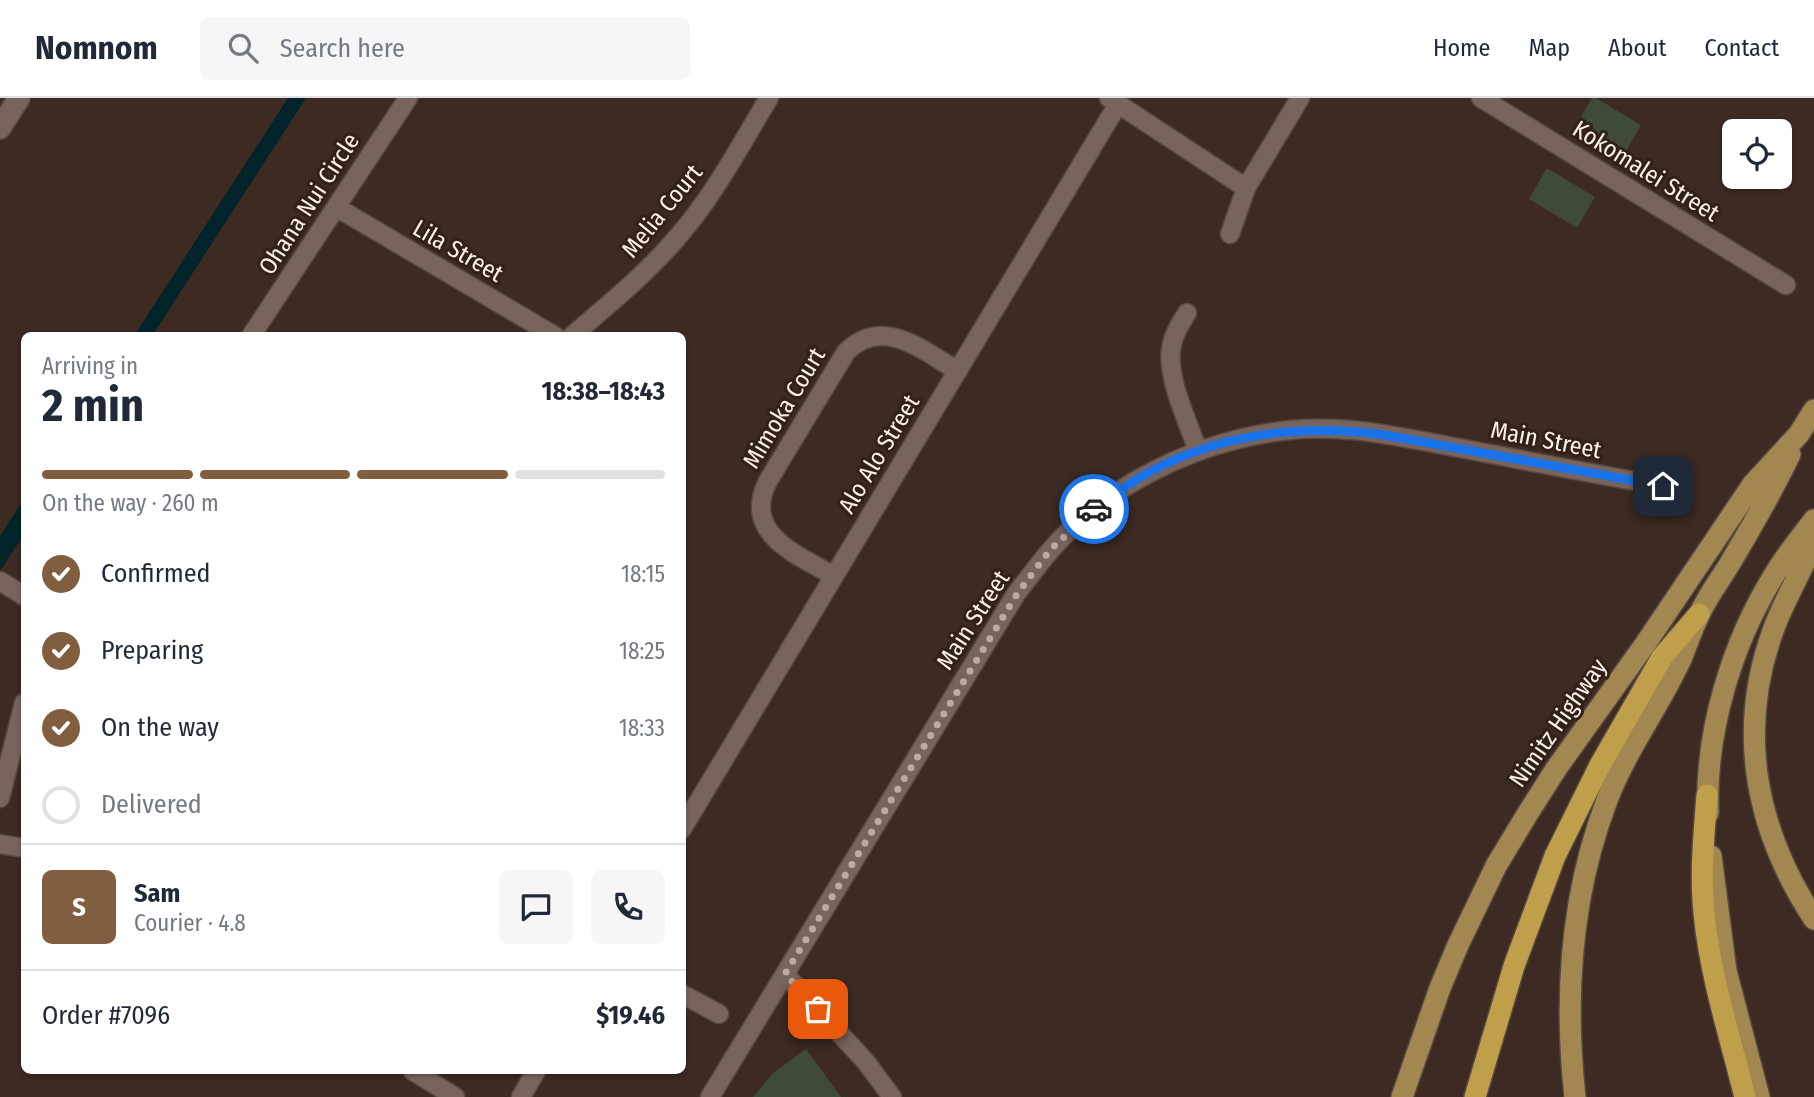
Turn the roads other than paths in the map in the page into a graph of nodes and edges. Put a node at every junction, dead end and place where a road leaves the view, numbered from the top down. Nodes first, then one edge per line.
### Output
1 (19, 98) edge
2 (408, 98) edge
3 (769, 98) edge
4 (1300, 98) edge
5 (1481, 98) edge
6 (1113, 101) edge
7 (0, 128) edge
8 (1246, 188) junction
9 (336, 207) junction
10 (1230, 234) dead end
11 (1786, 285) dead end
12 (1187, 313) dead end
13 (254, 332) edge
14 (548, 332) edge
15 (577, 332) edge
16 (958, 371) junction
17 (1814, 410) edge
18 (1799, 434) junction
19 (1198, 451) junction
20 (1663, 486) dead end
21 (1814, 520) edge
22 (1814, 540) edge
23 (834, 576) junction
24 (2, 582) edge
25 (21, 594) edge
26 (1699, 614) junction
27 (21, 716) edge
28 (1707, 795) junction
29 (0, 797) edge
30 (686, 822) edge
31 (0, 844) edge
32 (21, 848) edge
33 (1814, 919) edge
34 (785, 974) junction
35 (686, 997) edge
36 (719, 1014) dead end
37 (417, 1074) edge
38 (534, 1074) edge
39 (455, 1097) edge
40 (520, 1097) edge
41 (710, 1097) edge
42 (892, 1097) edge
43 (1402, 1097) edge
44 (1475, 1097) edge
45 (1575, 1097) edge
46 (1745, 1097) edge
47 (1759, 1097) edge

1 - 7 street
2 - 9 street, Ohana Nui Circle
3 - 15 street, Melia Court
4 - 8 street
5 - 11 street, Kokomalei Street
6 - 8 street
6 - 16 street, Alo Alo Street
8 - 10 street
9 - 13 street, Ohana Nui Circle
9 - 14 street, Lila Street
12 - 19 street
16 - 23 street, Alo Alo Street
16 - 23 street, Mimoka Court
17 - 18 main road, Nimitz Highway
18 - 26 main road
18 - 43 main road, Nimitz Highway
19 - 20 street, Main Street
19 - 34 street, Main Street
21 - 28 main road
22 - 33 main road
23 - 30 street, Alo Alo Street
24 - 25 street
26 - 44 highway
26 - 45 main road
27 - 29 street
28 - 46 highway
28 - 47 main road
31 - 32 street
34 - 41 street, Main Street
34 - 42 street
35 - 36 street
37 - 39 street
38 - 40 street

